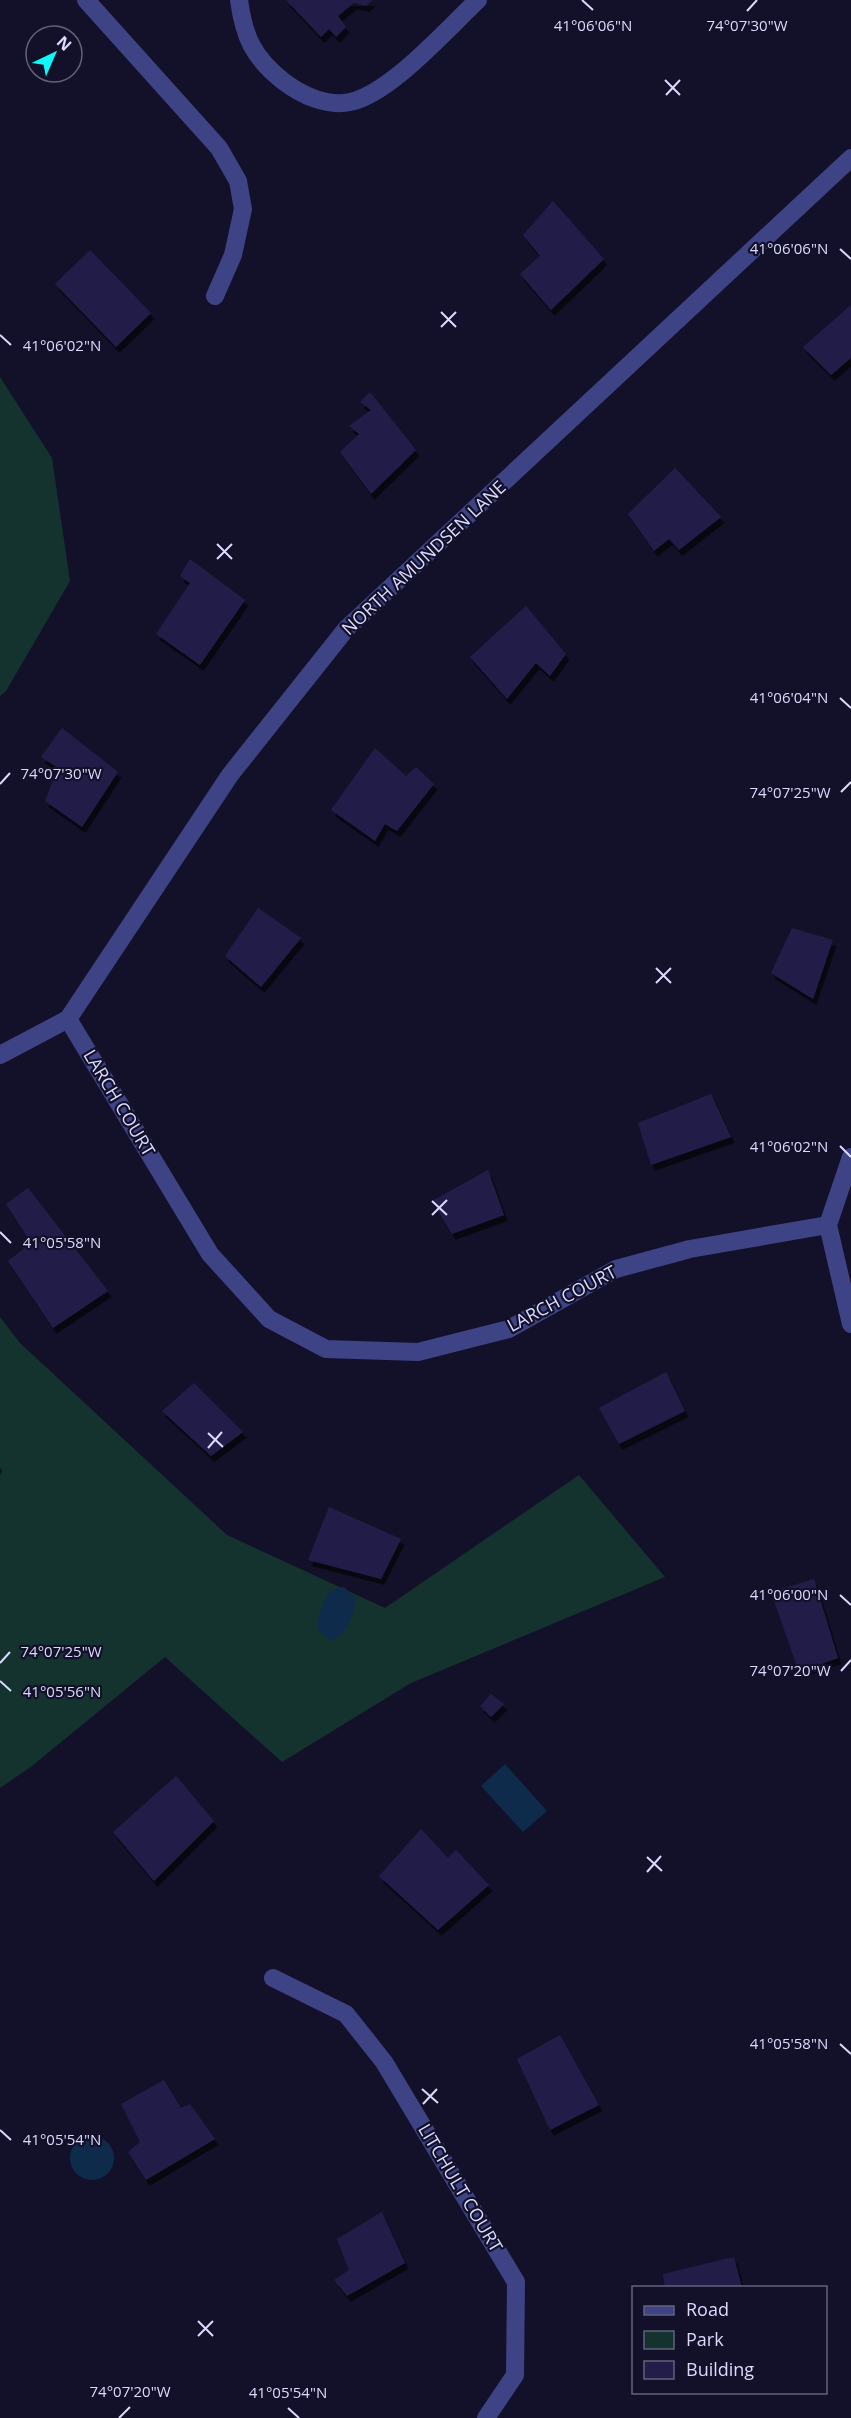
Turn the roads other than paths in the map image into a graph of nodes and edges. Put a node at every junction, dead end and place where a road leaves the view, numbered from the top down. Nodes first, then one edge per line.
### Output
1 (86, 0) edge
2 (239, 0) edge
3 (478, 0) edge
4 (851, 158) edge
5 (215, 296) dead end
6 (68, 1019) junction
7 (0, 1055) edge
8 (851, 1157) edge
9 (828, 1225) junction
10 (851, 1324) edge
11 (273, 1978) dead end
12 (486, 2418) edge

1 - 5 street
2 - 3 street
4 - 6 street, NORTH AMUNDSEN LANE
6 - 7 street
6 - 9 street, LARCH COURT
8 - 9 street
9 - 10 street
11 - 12 street, LITCHULT COURT

